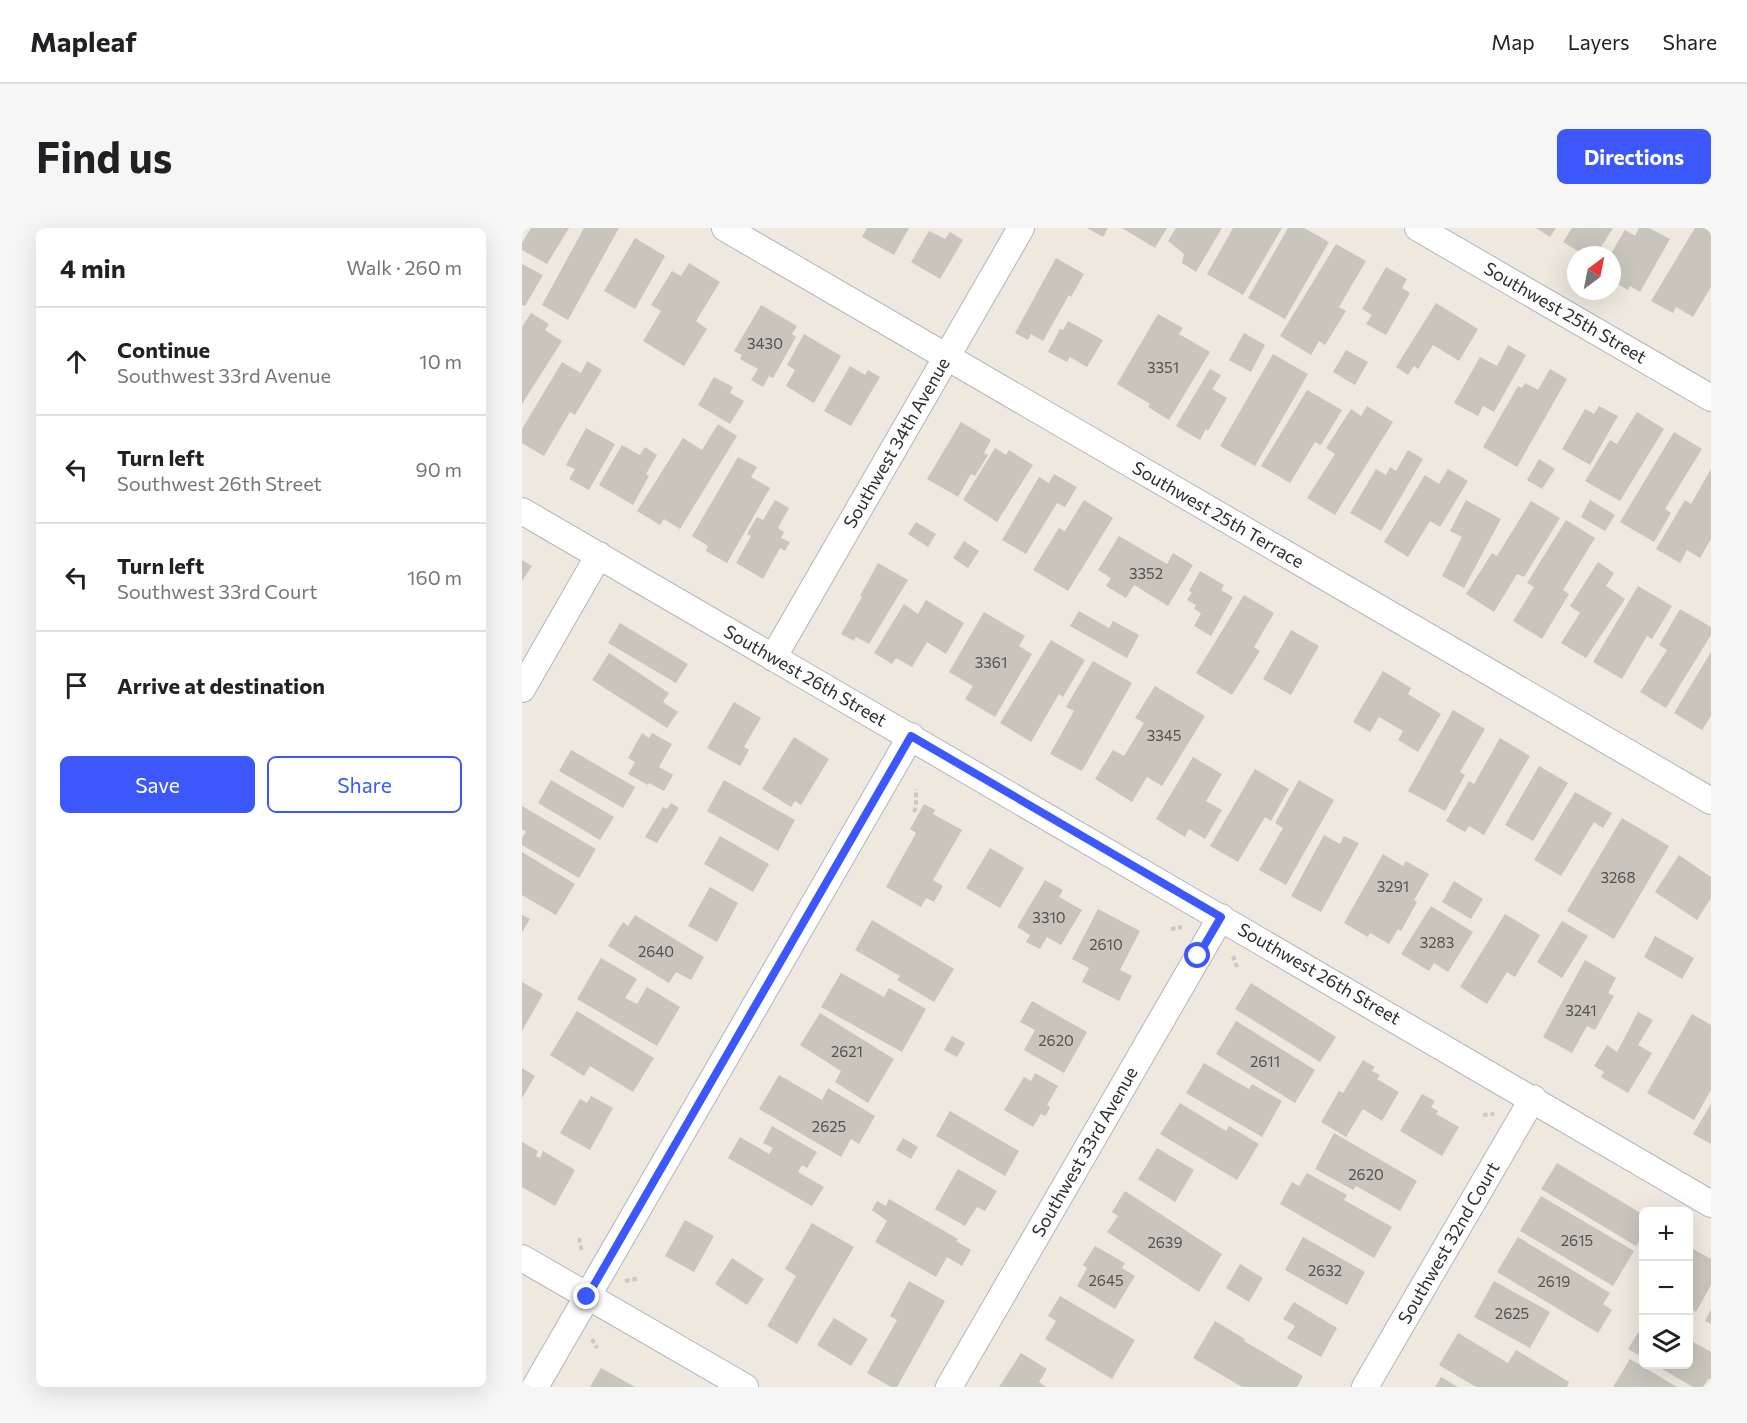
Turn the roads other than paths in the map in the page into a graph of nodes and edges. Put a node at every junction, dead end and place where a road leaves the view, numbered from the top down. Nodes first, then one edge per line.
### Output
1 (725, 228) edge
2 (1021, 228) edge
3 (1418, 228) edge
4 (946, 357) junction
5 (1711, 398) edge
6 (522, 511) edge
7 (599, 555) junction
8 (772, 658) junction
9 (522, 688) edge
10 (911, 736) junction
11 (1711, 801) edge
12 (1221, 917) junction
13 (1533, 1098) junction
14 (1711, 1204) edge
15 (522, 1258) edge
16 (587, 1297) junction
17 (535, 1387) edge
18 (745, 1387) edge
19 (950, 1387) edge
20 (1365, 1387) edge

1 - 4 street, Southwest 25th Terrace
2 - 4 street, Southwest 34th Avenue
3 - 5 street, Southwest 25th Street
4 - 8 street, Southwest 34th Avenue
4 - 11 street, Southwest 25th Terrace
6 - 7 street, Southwest 26th Street
7 - 8 street, Southwest 26th Street
7 - 9 street
8 - 10 street, Southwest 26th Street
10 - 12 street, Southwest 26th Street
10 - 16 street
12 - 13 street, Southwest 26th Street
12 - 19 street, Southwest 33rd Avenue
13 - 14 street, Southwest 26th Street
13 - 20 street, Southwest 32nd Court
15 - 16 street
16 - 17 street
16 - 18 street

